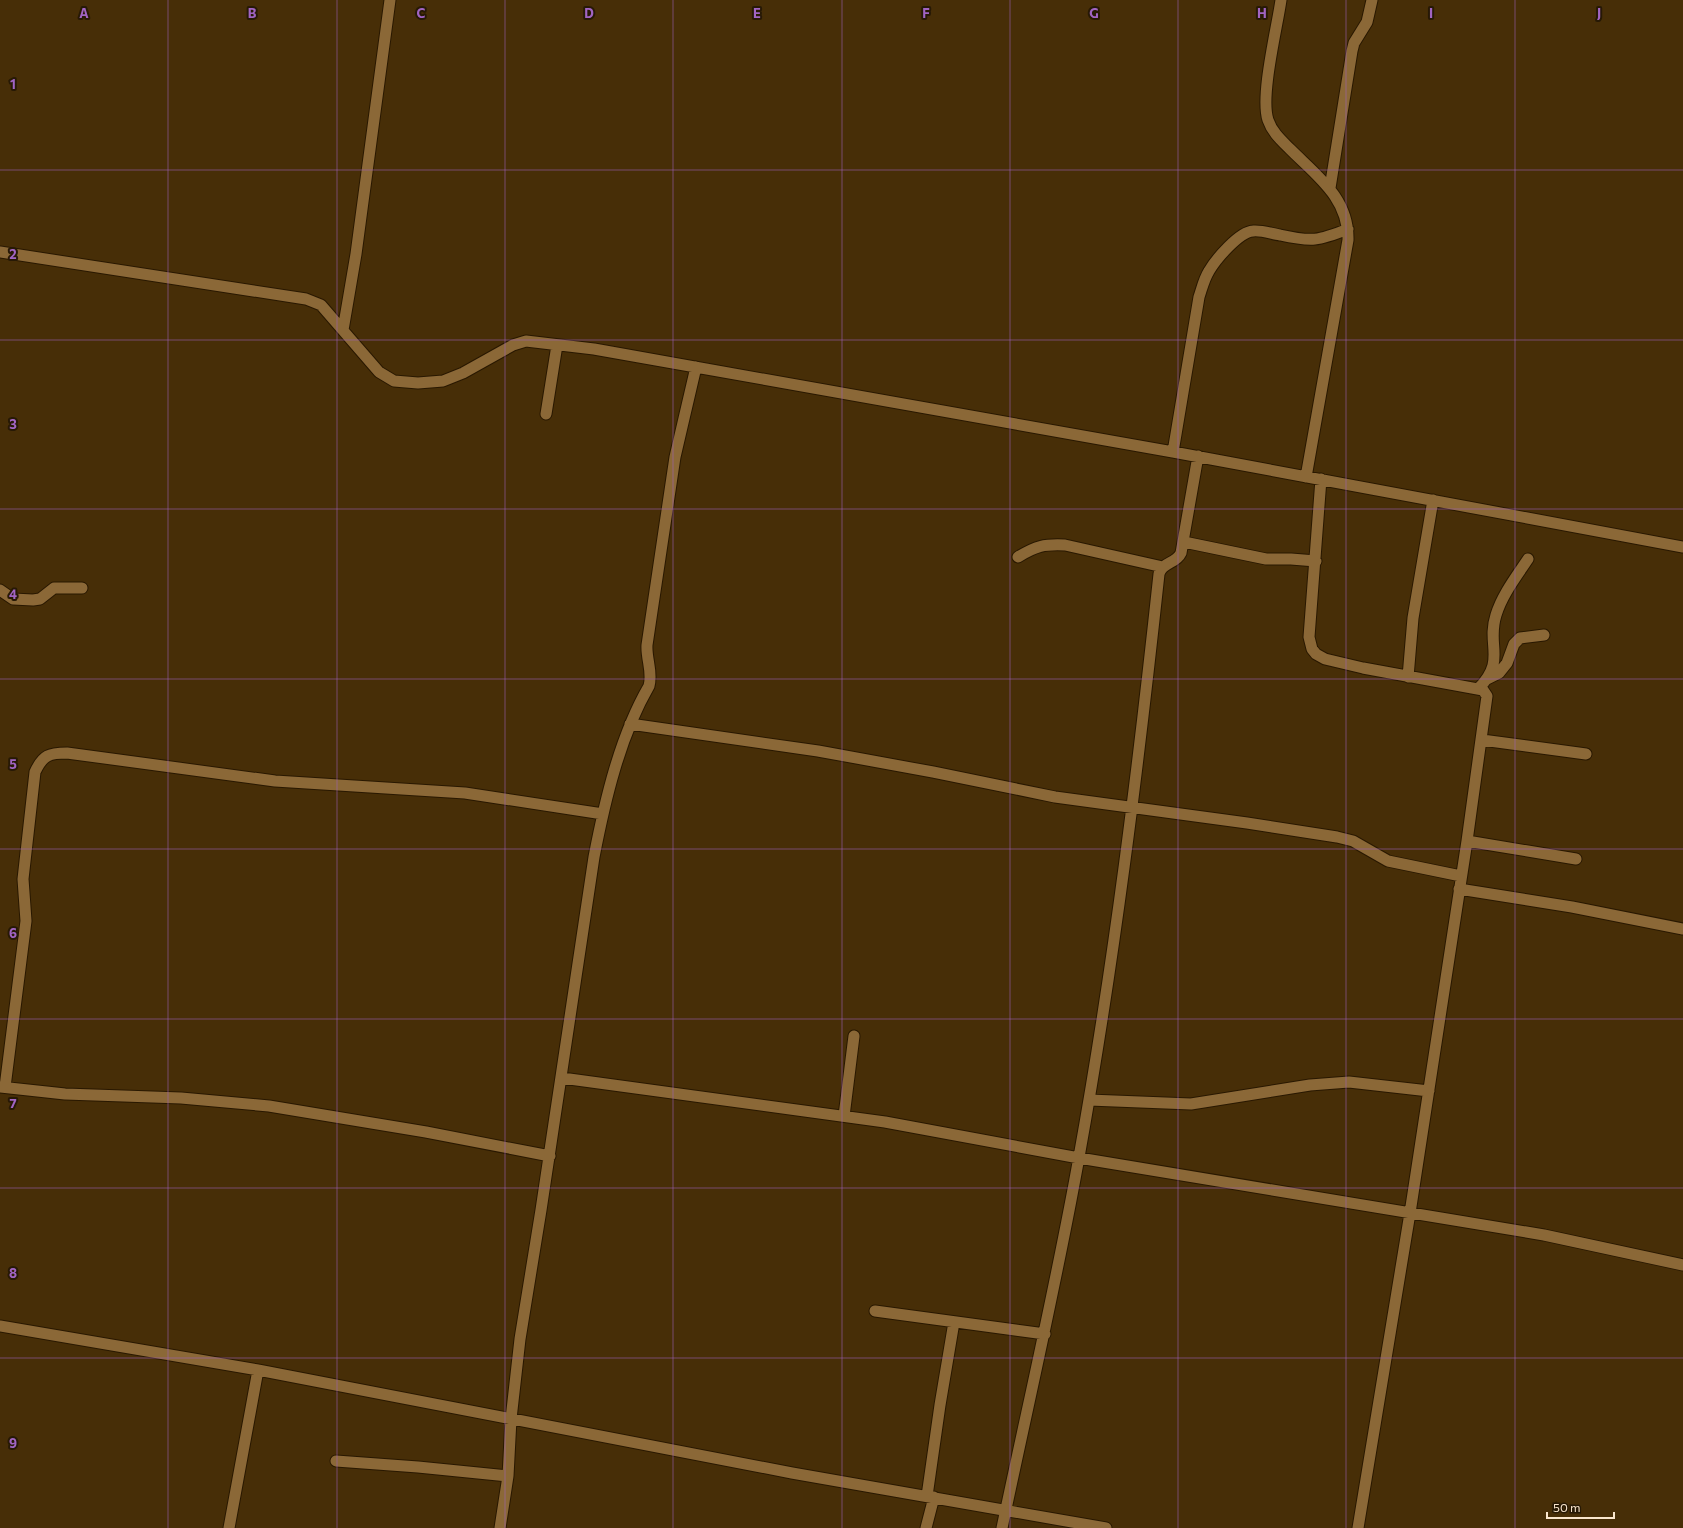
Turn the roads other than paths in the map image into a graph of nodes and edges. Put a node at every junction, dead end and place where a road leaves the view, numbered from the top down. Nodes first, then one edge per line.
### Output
1 (390, 0) edge
2 (1281, 0) edge
3 (1372, 0) edge
4 (1330, 188) junction
5 (1348, 229) junction
6 (0, 252) edge
7 (343, 330) junction
8 (557, 345) junction
9 (696, 367) junction
10 (546, 414) dead end
11 (1173, 452) junction
12 (1198, 456) junction
13 (1306, 477) junction
14 (1321, 479) junction
15 (1432, 500) junction
16 (1184, 542) junction
17 (1683, 546) edge
18 (1018, 557) dead end
19 (1528, 559) dead end
20 (1316, 561) junction
21 (1162, 567) junction
22 (82, 588) dead end
23 (0, 590) edge
24 (1544, 635) dead end
25 (1408, 677) junction
26 (1488, 679) junction
27 (1478, 689) junction
28 (630, 724) junction
29 (1482, 740) junction
30 (1586, 754) dead end
31 (1133, 808) junction
32 (603, 814) junction
33 (1467, 841) junction
34 (1576, 859) dead end
35 (1461, 876) junction
36 (1459, 889) junction
37 (1683, 929) edge
38 (854, 1036) dead end
39 (562, 1078) junction
40 (3, 1087) edge
41 (1428, 1091) junction
42 (1089, 1100) junction
43 (844, 1116) junction
44 (550, 1156) junction
45 (1079, 1158) junction
46 (1410, 1213) junction
47 (1683, 1265) edge
48 (876, 1311) dead end
49 (954, 1322) junction
50 (0, 1326) edge
51 (1044, 1334) junction
52 (258, 1370) junction
53 (512, 1419) junction
54 (336, 1461) dead end
55 (508, 1476) junction
56 (931, 1497) junction
57 (1006, 1510) junction
58 (1086, 1526) edge
59 (229, 1528) edge
60 (500, 1528) edge
61 (926, 1528) edge
62 (1002, 1528) edge
63 (1106, 1528) edge
64 (1358, 1528) edge

1 - 7 street
2 - 4 street
3 - 4 street
4 - 5 street
5 - 11 street
5 - 13 street
6 - 7 street
7 - 8 street
8 - 9 street
8 - 10 street
9 - 11 street
9 - 28 street
11 - 12 street
12 - 13 street
12 - 16 street
13 - 14 street
14 - 15 street
14 - 20 street
15 - 17 street
15 - 25 street
16 - 20 street
16 - 21 street
18 - 21 street
19 - 26 street
20 - 25 street
21 - 31 street
22 - 23 street
24 - 26 street
25 - 27 street
26 - 27 street
27 - 29 street
28 - 31 street
28 - 32 street
29 - 30 street
29 - 33 street
31 - 35 street
31 - 42 street
32 - 39 street
32 - 40 street
33 - 34 street
33 - 35 street
35 - 36 street
36 - 37 street
36 - 41 street
38 - 43 street
39 - 43 street
39 - 44 street
40 - 44 street
41 - 42 street
41 - 46 street
42 - 45 street
43 - 45 street
44 - 53 street
45 - 46 street
45 - 51 street
46 - 47 street
46 - 64 street
48 - 49 street
49 - 51 street
49 - 56 street
50 - 52 street
51 - 57 street
52 - 53 street
52 - 59 street
53 - 55 street
53 - 56 street
54 - 55 street
55 - 60 street
56 - 57 street
56 - 61 street
57 - 58 street
57 - 62 street
58 - 63 street

